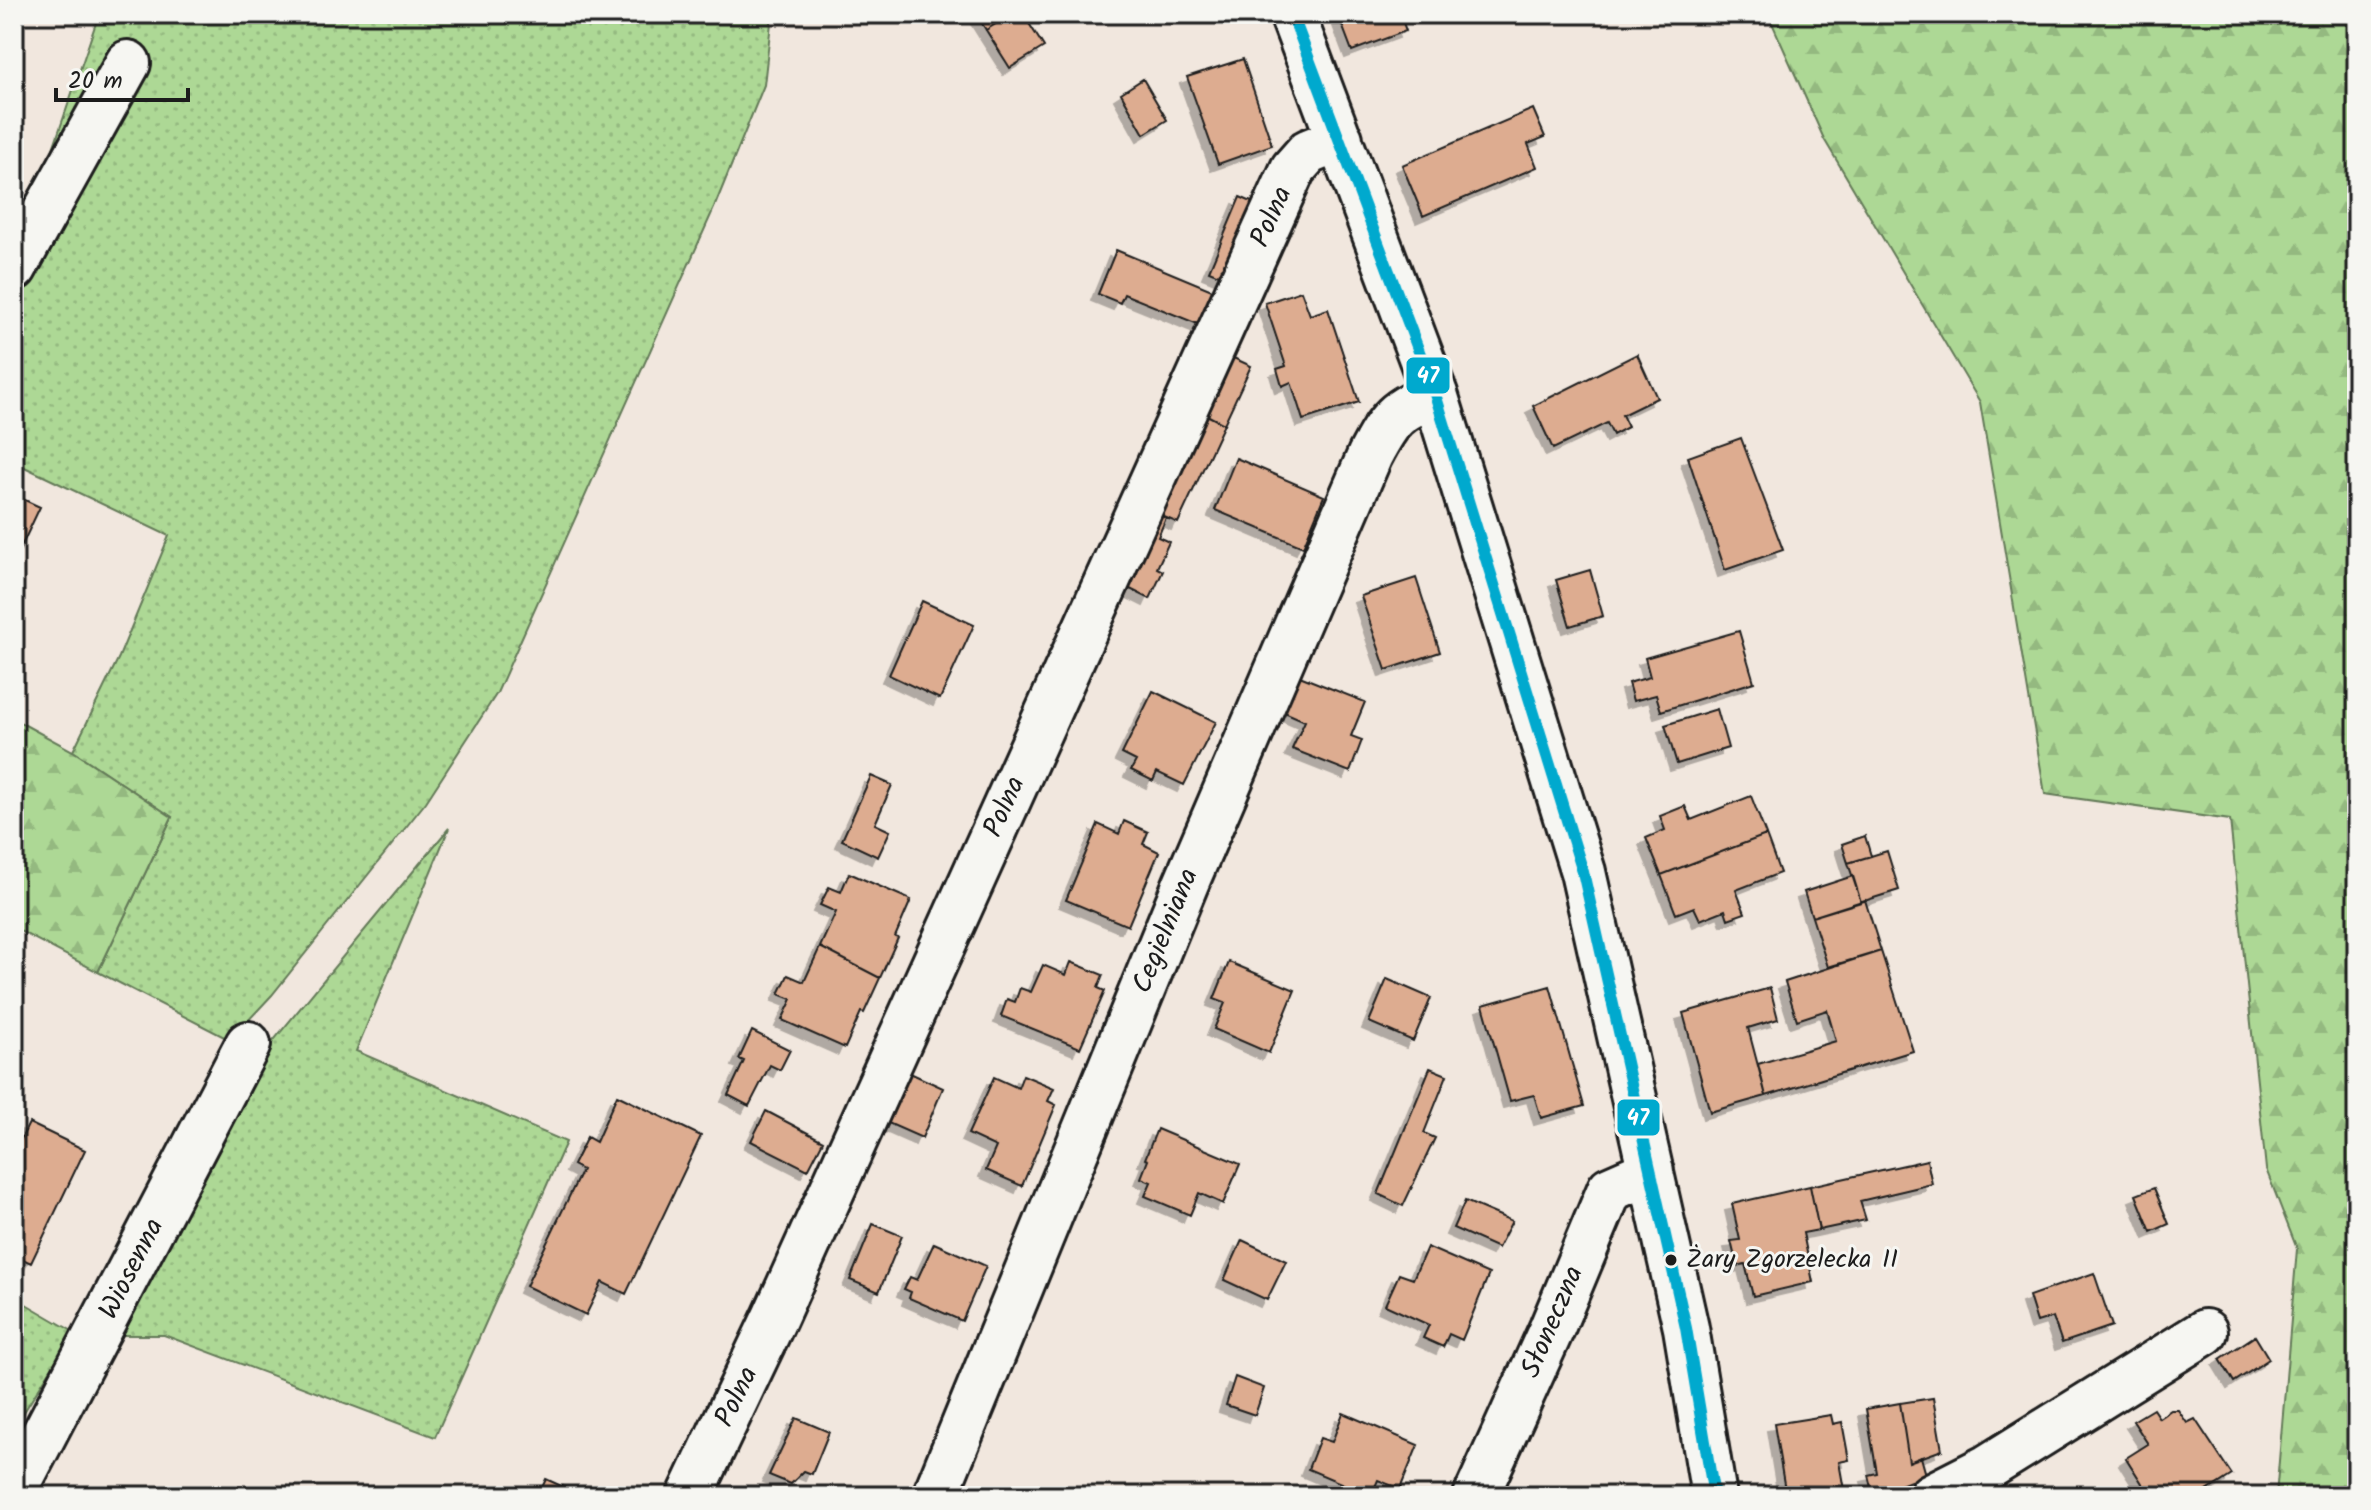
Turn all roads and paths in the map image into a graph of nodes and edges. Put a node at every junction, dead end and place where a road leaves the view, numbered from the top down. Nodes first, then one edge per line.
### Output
1 (1292, 14) edge
2 (128, 63) dead end
3 (1340, 139) junction
4 (14, 268) edge
5 (1435, 394) junction
6 (248, 1044) dead end
7 (1651, 1171) junction
8 (2205, 1332) dead end
9 (14, 1492) edge
10 (690, 1496) edge
11 (935, 1496) edge
12 (1476, 1496) edge
13 (1714, 1496) edge
14 (1931, 1496) edge

1 - 3 street
2 - 4 street
3 - 5 street
3 - 10 street, Polna
5 - 7 street
5 - 11 street, Cegielniana
6 - 9 street, Wiosenna
7 - 12 street, Słoneczna
7 - 13 street
8 - 14 street

